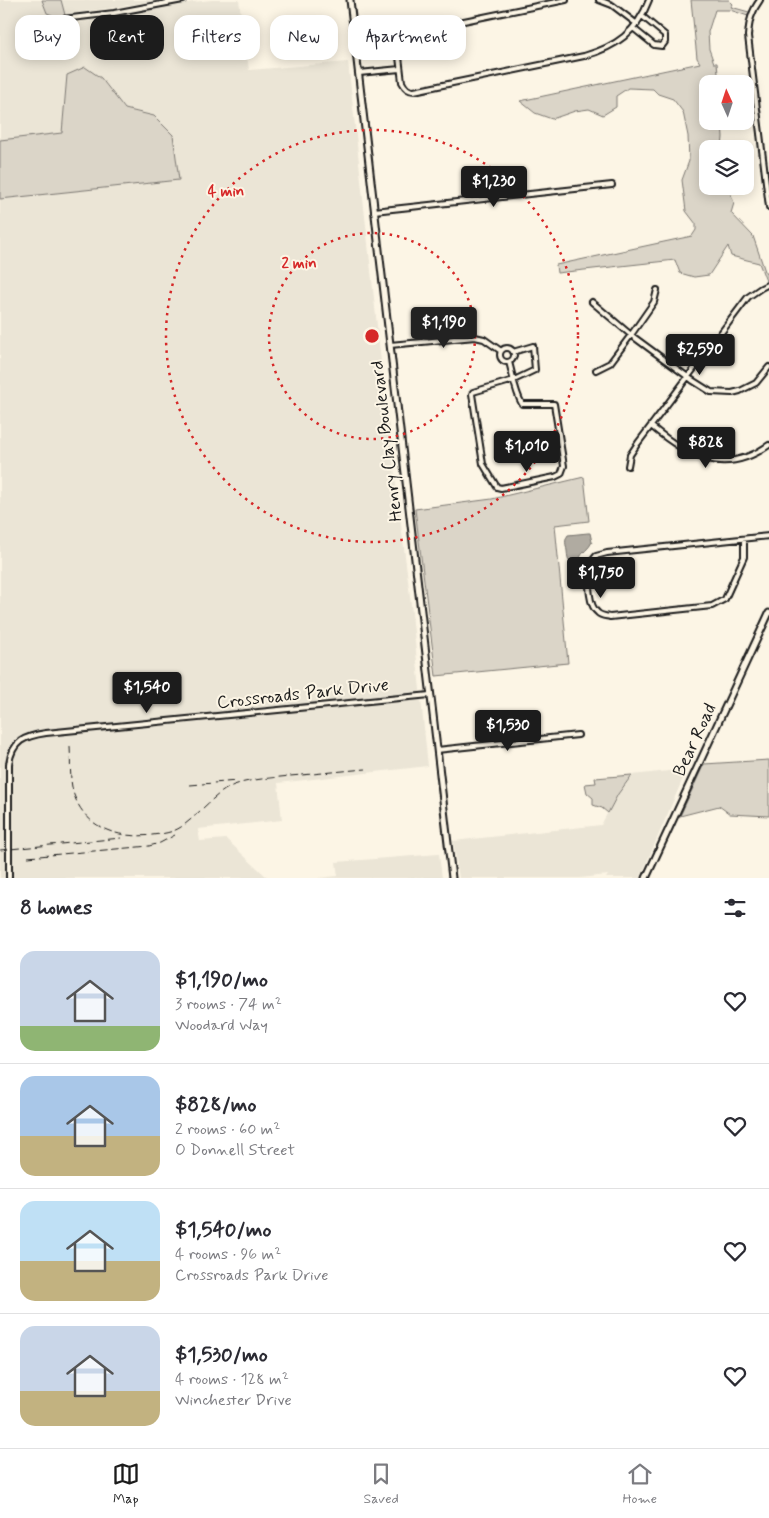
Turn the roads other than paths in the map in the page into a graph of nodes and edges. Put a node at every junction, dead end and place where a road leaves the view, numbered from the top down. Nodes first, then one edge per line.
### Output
1 (147, 0) edge
2 (183, 0) edge
3 (350, 0) edge
4 (566, 0) edge
5 (599, 0) edge
6 (649, 0) edge
7 (760, 0) edge
8 (545, 2) edge
9 (148, 7) junction
10 (642, 16) junction
11 (80, 17) edge
12 (636, 24) junction
13 (633, 28) junction
14 (400, 69) junction
15 (359, 73) junction
16 (612, 185) dead end
17 (769, 207) edge
18 (374, 211) junction
19 (769, 284) edge
20 (657, 290) dead end
21 (592, 302) dead end
22 (631, 335) junction
23 (390, 345) junction
24 (501, 351) junction
25 (513, 352) junction
26 (509, 362) junction
27 (769, 367) edge
28 (596, 370) dead end
29 (688, 377) junction
30 (514, 380) junction
31 (651, 426) junction
32 (769, 445) edge
33 (628, 466) dead end
34 (769, 536) edge
35 (744, 539) junction
36 (769, 613) edge
37 (430, 695) junction
38 (578, 735) dead end
39 (437, 750) junction
40 (9, 878) edge
41 (452, 878) edge
42 (646, 878) edge

1 - 9 street
2 - 9 street
3 - 15 main road, Henry Clay Boulevard
4 - 8 street
5 - 12 street
6 - 10 street
7 - 17 street
8 - 14 street
9 - 11 street
10 - 12 street
10 - 13 street
12 - 13 street
13 - 14 street
14 - 15 street
15 - 18 main road, Henry Clay Boulevard
16 - 18 street
18 - 23 main road, Henry Clay Boulevard
19 - 29 street
20 - 22 street
21 - 22 street
22 - 28 street
22 - 29 street
23 - 24 street
23 - 37 main road, Henry Clay Boulevard
24 - 25 street
24 - 26 street
25 - 26 street
25 - 30 street
26 - 30 street
27 - 29 street
29 - 31 street
30 - 30 street
31 - 32 street
31 - 33 street
34 - 35 street
35 - 35 street
36 - 42 main road, Bear Road
37 - 39 main road, Henry Clay Boulevard
37 - 40 street, Crossroads Park Drive
38 - 39 street
39 - 41 main road, Henry Clay Boulevard

